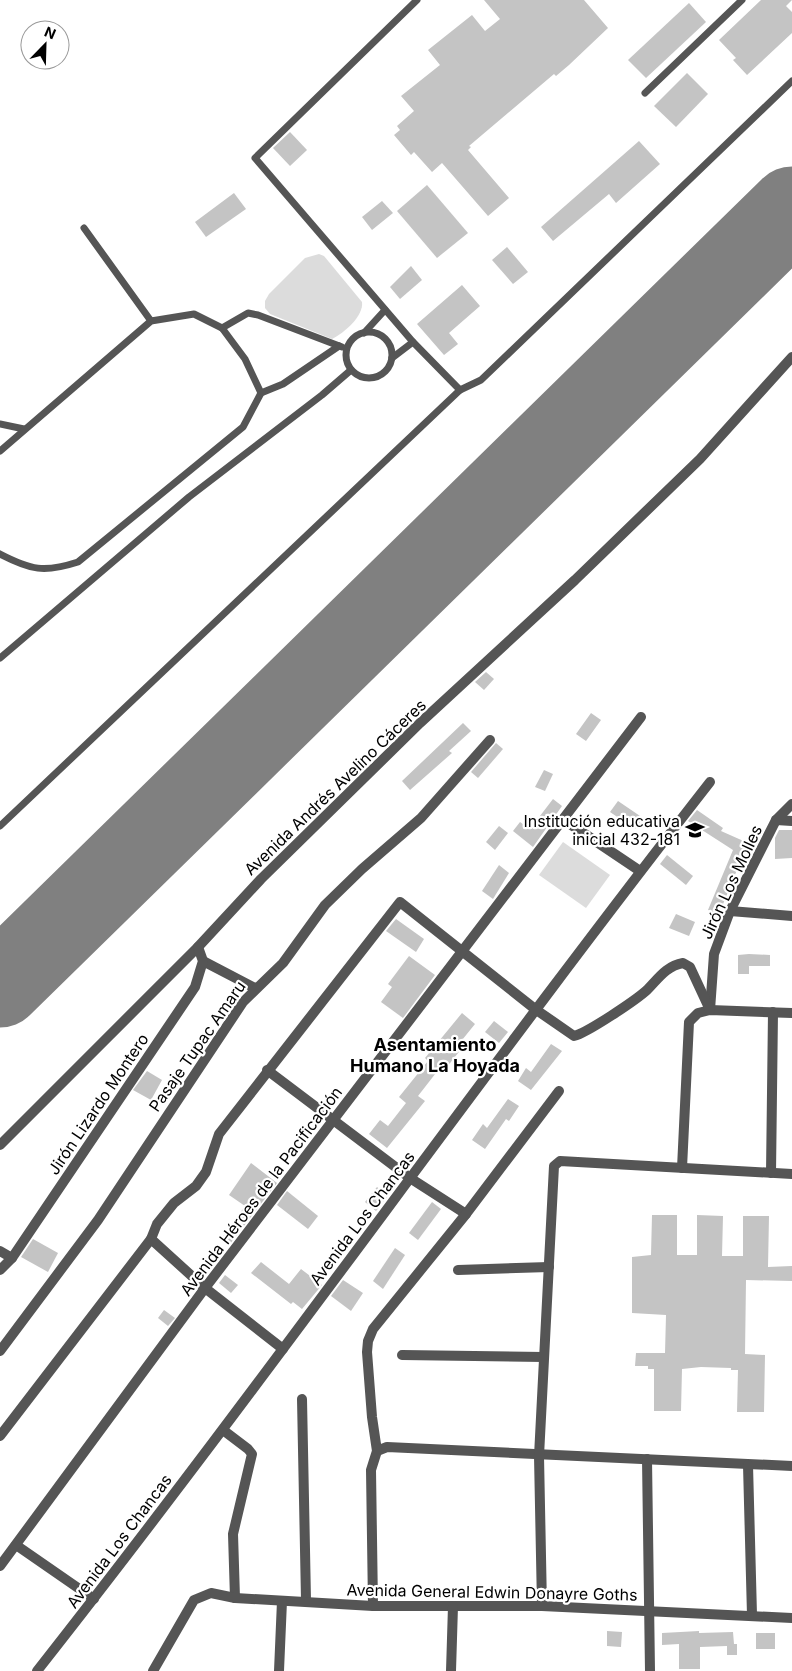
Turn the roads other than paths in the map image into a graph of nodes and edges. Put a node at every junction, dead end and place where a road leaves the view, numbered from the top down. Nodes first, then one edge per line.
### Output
1 (417, 0) edge
2 (742, 0) edge
3 (792, 81) edge
4 (645, 93) dead end
5 (84, 228) dead end
6 (385, 310) junction
7 (151, 321) junction
8 (222, 328) junction
9 (364, 333) junction
10 (413, 342) junction
11 (339, 346) junction
12 (347, 348) junction
13 (792, 357) edge
14 (392, 358) junction
15 (351, 370) junction
16 (460, 390) junction
17 (261, 393) junction
18 (0, 424) edge
19 (24, 429) junction
20 (0, 451) edge
21 (0, 554) edge
22 (0, 658) edge
23 (641, 717) dead end
24 (490, 740) dead end
25 (710, 782) dead end
26 (792, 804) edge
27 (564, 820) junction
28 (776, 820) junction
29 (792, 821) edge
30 (0, 826) edge
31 (640, 871) junction
32 (730, 911) junction
33 (792, 916) edge
34 (198, 947) junction
35 (463, 952) junction
36 (203, 960) junction
37 (255, 988) junction
38 (535, 1009) junction
39 (710, 1010) junction
40 (773, 1012) junction
41 (792, 1012) edge
42 (267, 1070) junction
43 (559, 1091) dead end
44 (334, 1119) junction
45 (0, 1145) edge
46 (682, 1168) junction
47 (772, 1173) junction
48 (792, 1174) edge
49 (410, 1178) junction
50 (466, 1214) junction
51 (151, 1239) junction
52 (0, 1251) edge
53 (12, 1258) junction
54 (549, 1267) junction
55 (0, 1270) edge
56 (458, 1270) dead end
57 (205, 1288) junction
58 (283, 1349) junction
59 (0, 1351) edge
60 (402, 1354) dead end
61 (544, 1357) junction
62 (302, 1399) dead end
63 (223, 1430) junction
64 (0, 1436) edge
65 (378, 1451) junction
66 (539, 1456) junction
67 (646, 1459) junction
68 (748, 1465) junction
69 (792, 1466) edge
70 (16, 1545) junction
71 (0, 1566) edge
72 (235, 1598) junction
73 (94, 1599) junction
74 (306, 1600) junction
75 (282, 1601) junction
76 (373, 1606) junction
77 (453, 1606) junction
78 (542, 1606) junction
79 (651, 1611) junction
80 (752, 1615) junction
81 (792, 1618) edge
82 (37, 1671) edge
83 (153, 1671) edge
84 (279, 1671) edge
85 (451, 1671) edge
86 (650, 1671) edge

1 - 6 lane
2 - 4 lane
3 - 16 lane
5 - 7 lane
6 - 9 lane
6 - 10 lane
7 - 8 lane
7 - 19 lane
8 - 11 lane
8 - 17 lane
9 - 12 lane
9 - 14 lane
10 - 14 lane
10 - 16 lane
11 - 12 lane
11 - 17 lane
12 - 15 lane
13 - 34 street, Avenida Andrés Avelino Cáceres
14 - 15 lane
15 - 22 lane
16 - 30 lane
17 - 21 lane
18 - 19 lane
19 - 20 lane
23 - 27 street, Avenida Héroes de la Pacificación
24 - 37 street, Pasaje Tupac Amaru
25 - 31 street, Avenida Los Chancas
26 - 28 street, Jirón Los Molles
27 - 31 street
27 - 35 street, Avenida Héroes de la Pacificación
28 - 29 street
28 - 32 street, Jirón Los Molles
31 - 38 street, Avenida Los Chancas
32 - 33 street
32 - 39 street, Jirón Los Molles
34 - 36 street
34 - 45 street, Avenida Andrés Avelino Cáceres
35 - 38 street
35 - 42 street
35 - 44 street, Avenida Héroes de la Pacificación
36 - 37 street
36 - 53 street, Jirón Lizardo Montero
37 - 59 street, Pasaje Tupac Amaru
38 - 39 street
38 - 49 street, Avenida Los Chancas
39 - 40 street
39 - 46 street
40 - 41 street
40 - 47 street
42 - 44 street
42 - 51 street
43 - 50 street
44 - 49 street
44 - 57 street, Avenida Héroes de la Pacificación
46 - 47 street
46 - 54 street
47 - 48 street
49 - 50 street
49 - 58 street, Avenida Los Chancas
50 - 65 street
51 - 57 street
51 - 64 street
52 - 53 street
53 - 55 street, Jirón Lizardo Montero
54 - 56 street
54 - 61 street
57 - 58 street
57 - 70 street, Avenida Héroes de la Pacificación
58 - 63 street, Avenida Los Chancas
60 - 61 street
61 - 66 street
62 - 74 street
63 - 72 street
63 - 73 street, Avenida Los Chancas
65 - 66 street
65 - 76 street
66 - 67 street
66 - 78 street
67 - 68 street
67 - 79 street
68 - 69 street
68 - 80 street
70 - 71 street, Avenida Héroes de la Pacificación
70 - 73 street
72 - 75 street, Avenida General Edwin Donayre Goths
72 - 83 street, Avenida General Edwin Donayre Goths
73 - 82 street, Avenida Los Chancas
74 - 75 street, Avenida General Edwin Donayre Goths
74 - 76 street, Avenida General Edwin Donayre Goths
75 - 84 street
76 - 77 street, Avenida General Edwin Donayre Goths
77 - 78 street, Avenida General Edwin Donayre Goths
77 - 85 street
78 - 79 street, Avenida General Edwin Donayre Goths
79 - 80 street, Avenida General Edwin Donayre Goths
79 - 86 street
80 - 81 street, Avenida General Edwin Donayre Goths

